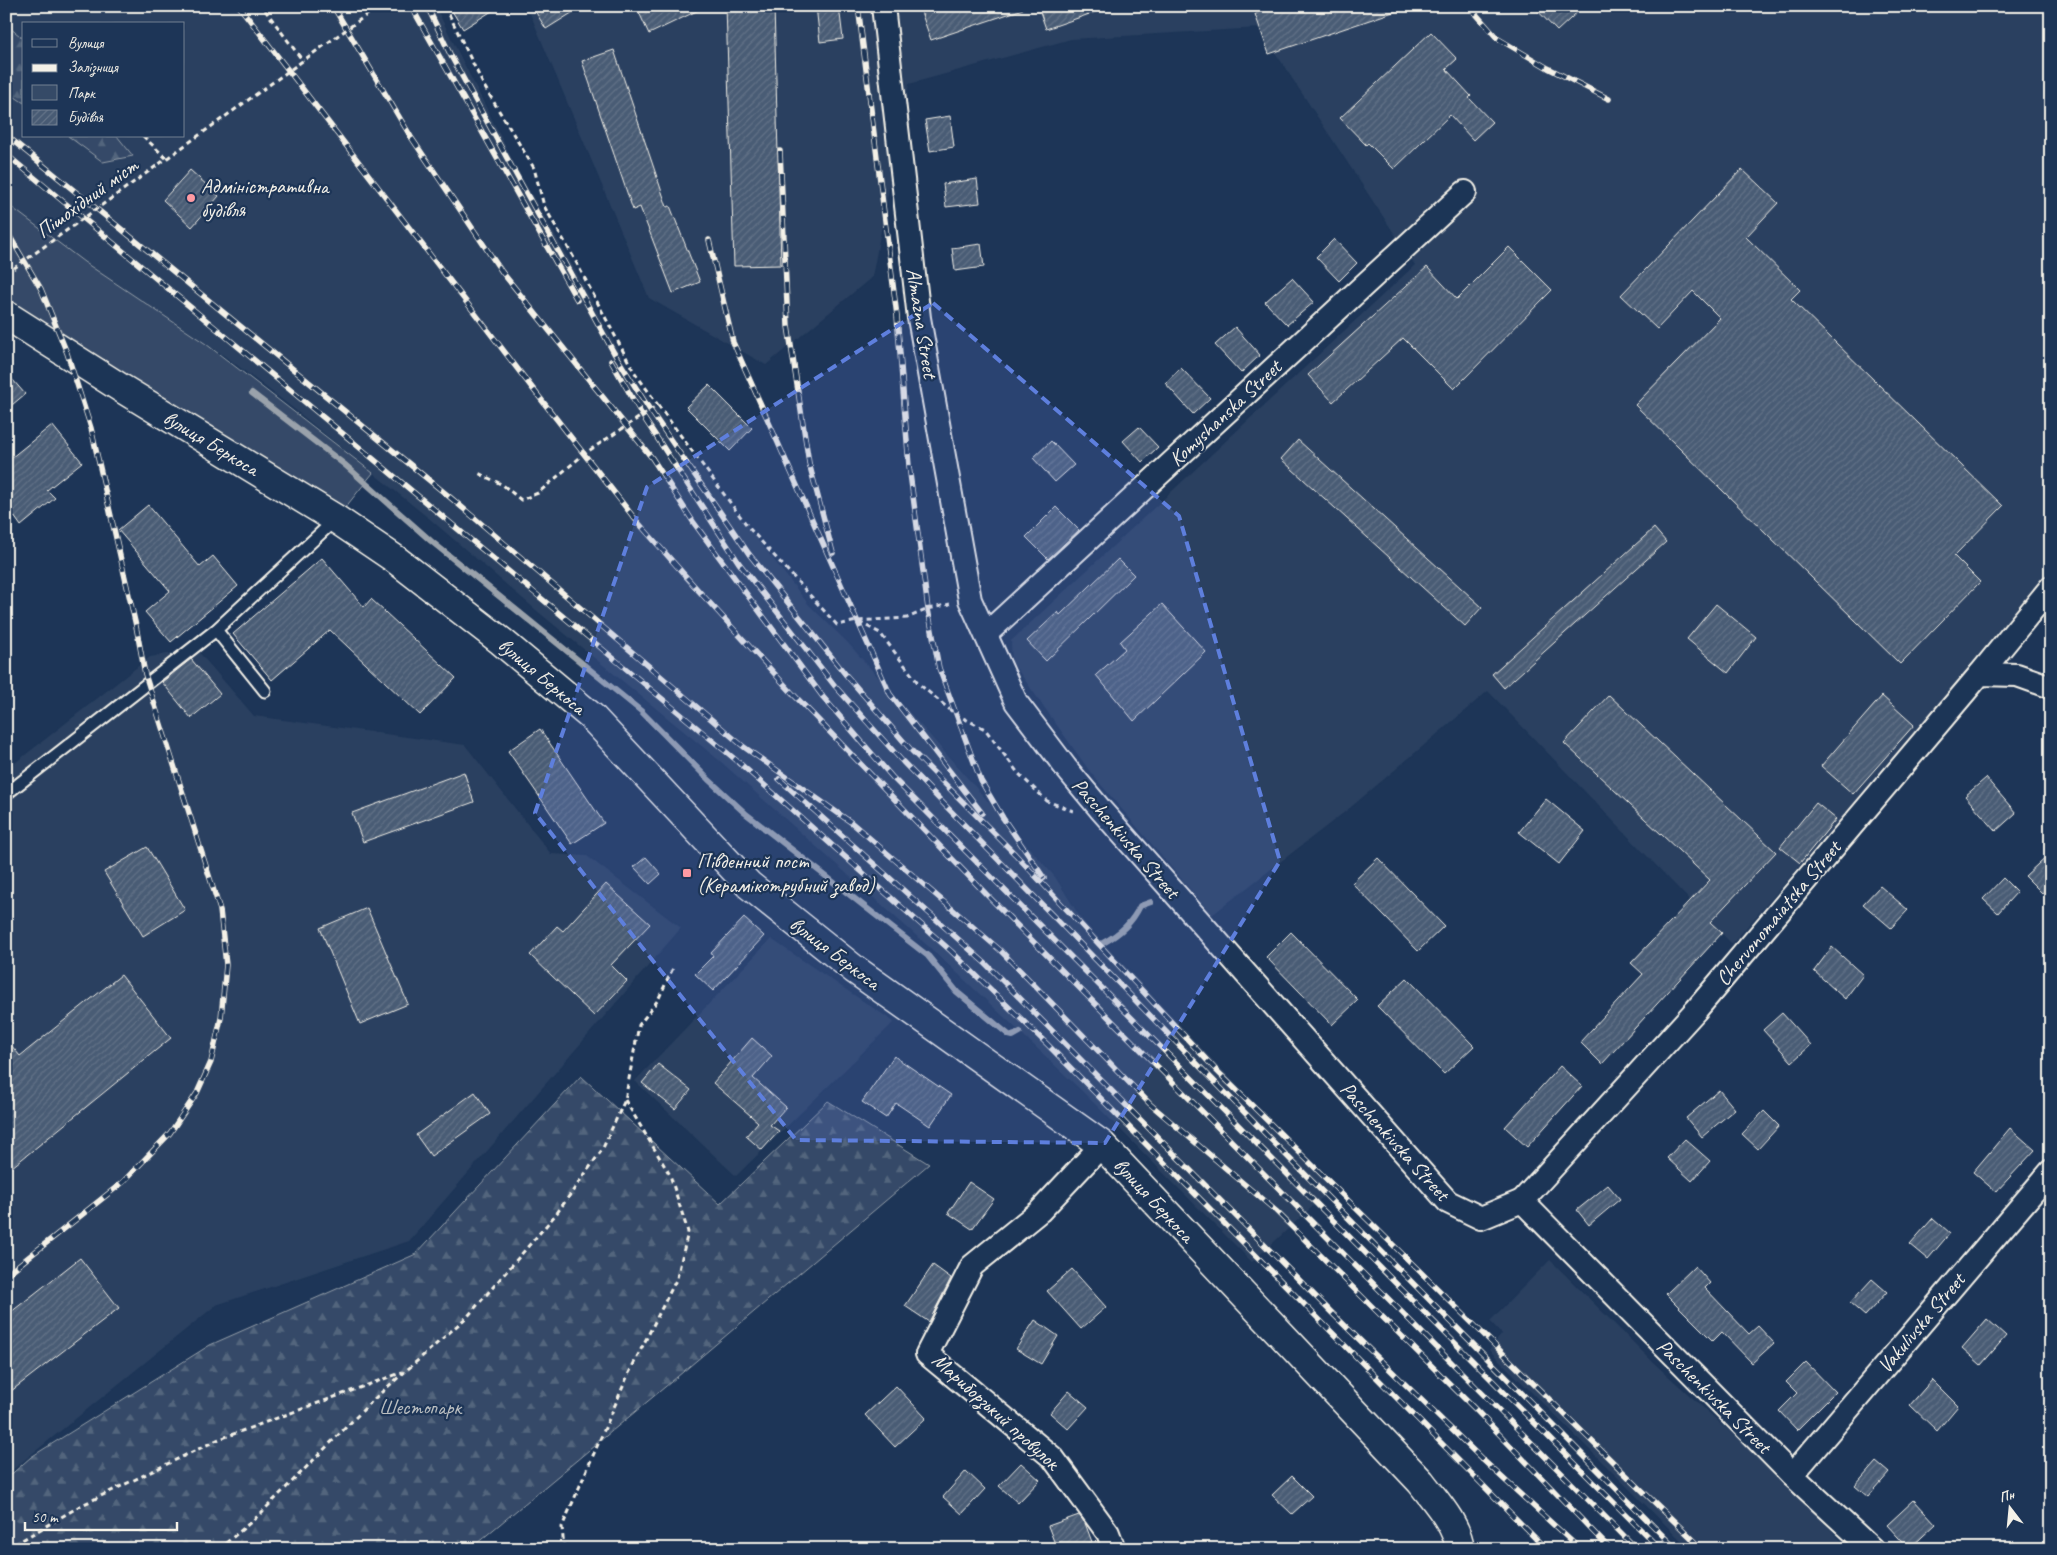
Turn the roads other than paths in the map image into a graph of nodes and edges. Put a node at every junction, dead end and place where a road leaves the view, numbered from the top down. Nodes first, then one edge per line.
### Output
1 (882, 6) edge
2 (1464, 192) dead end
3 (6, 315) edge
4 (336, 519) junction
5 (2051, 587) edge
6 (216, 630) junction
7 (986, 634) junction
8 (1980, 674) junction
9 (2051, 686) edge
10 (265, 691) dead end
11 (6, 794) edge
12 (1102, 1145) junction
13 (2051, 1171) edge
14 (1522, 1201) junction
15 (1792, 1475) junction
16 (1114, 1549) edge
17 (1460, 1549) edge
18 (1872, 1549) edge

1 - 7 street, Almazna Street
2 - 7 street, Komyshanska Street
3 - 4 street, вулиця Беркоса
4 - 6 lane
4 - 12 street, вулиця Беркоса
5 - 8 street, Chervonomaiatska Street
6 - 10 lane
6 - 11 lane
7 - 14 street, Paschenkivska Street
8 - 9 street
8 - 14 street, Chervonomaiatska Street
12 - 16 street, Мариборзький провулок
12 - 17 street, вулиця Беркоса
13 - 15 street, Vakulivska Street
14 - 15 street, Paschenkivska Street
15 - 18 street, Paschenkivska Street

